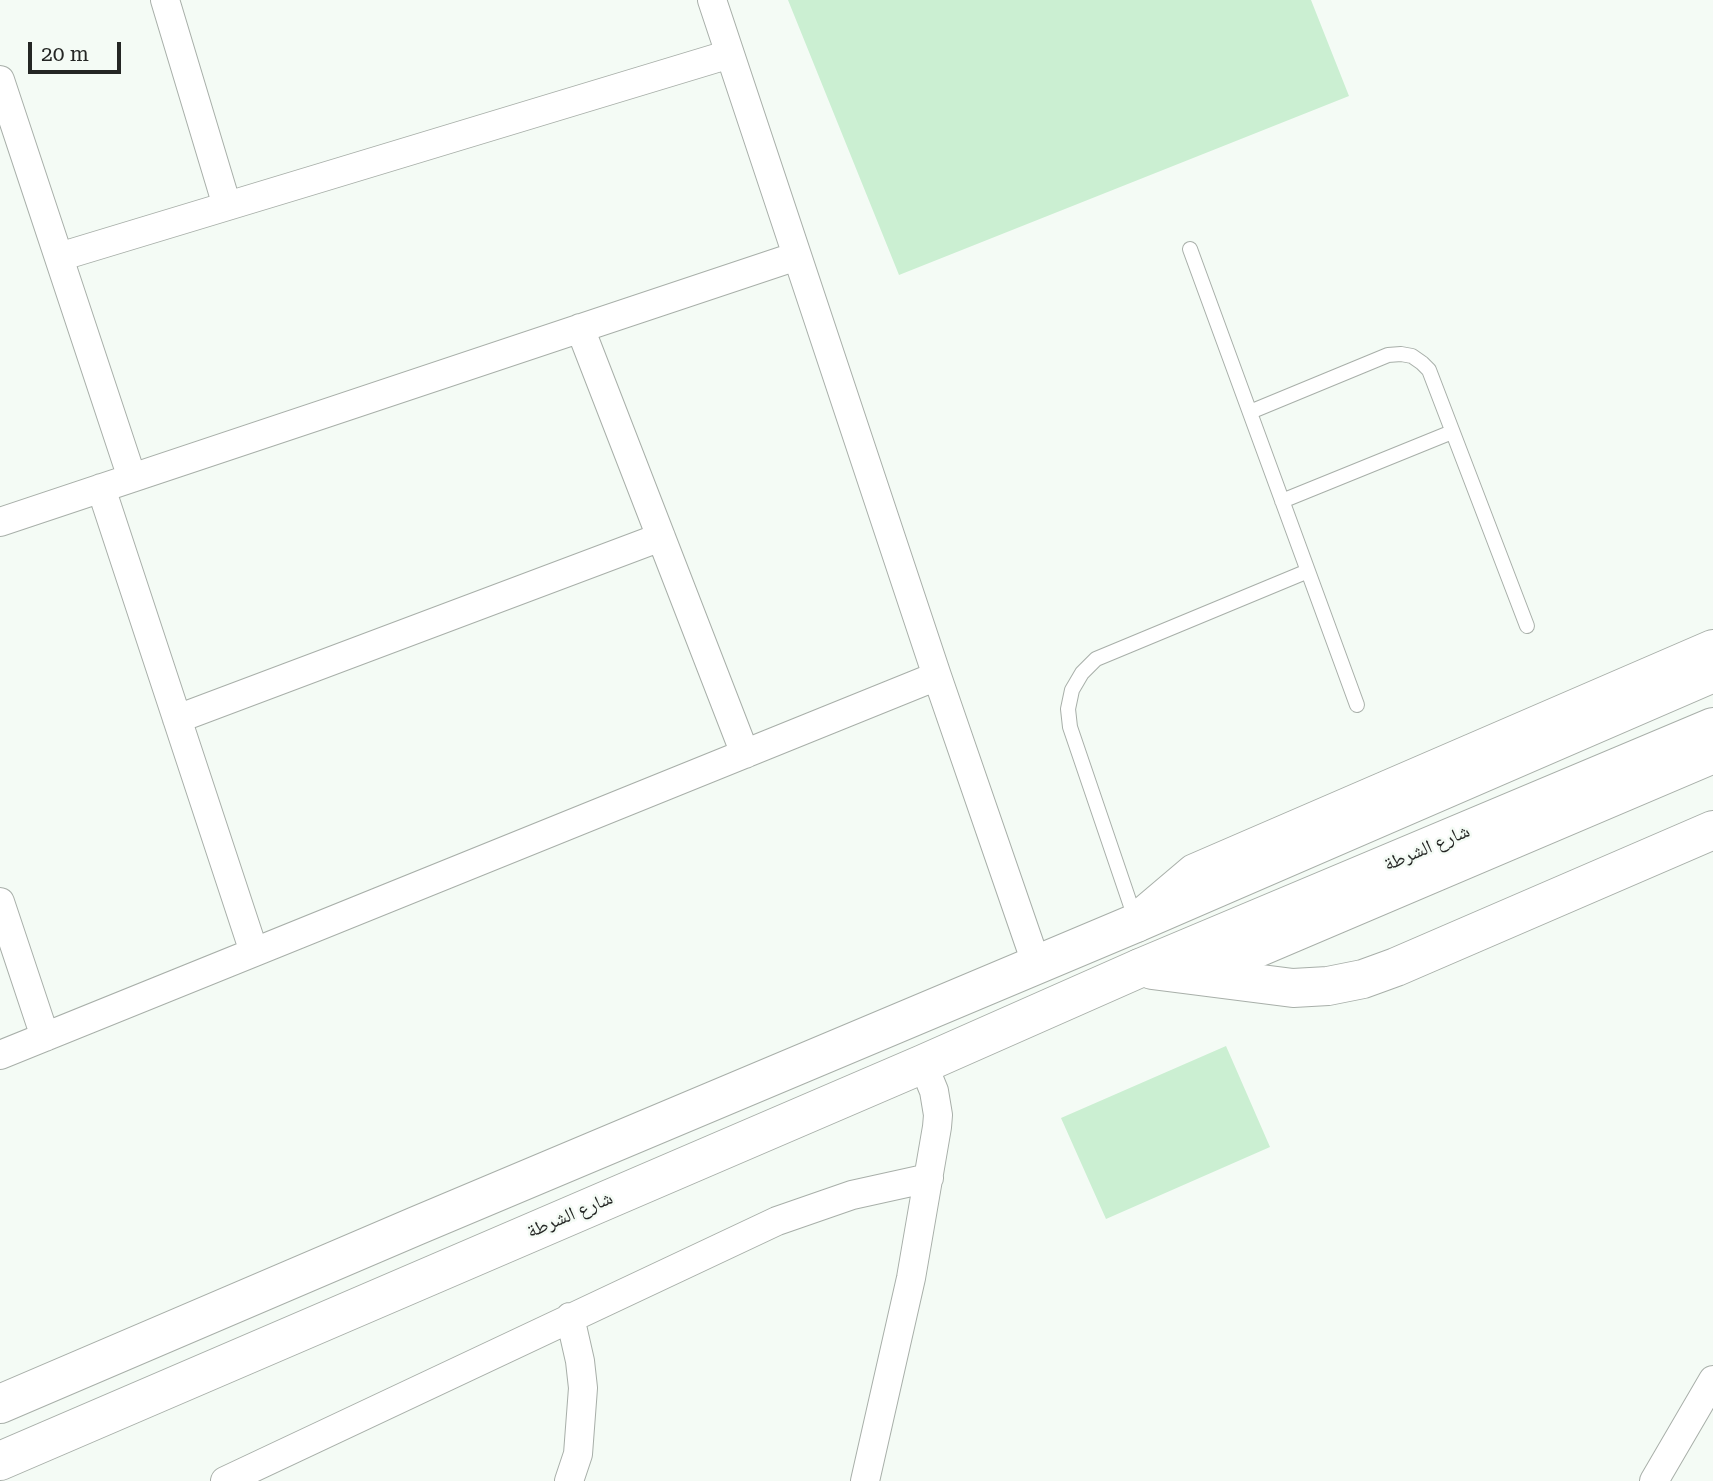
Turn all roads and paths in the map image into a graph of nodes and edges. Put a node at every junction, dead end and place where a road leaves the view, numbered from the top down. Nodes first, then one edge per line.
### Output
1 (165, 0) edge
2 (712, 0) edge
3 (730, 54) junction
4 (0, 80) edge
5 (227, 206) junction
6 (1190, 248) dead end
7 (797, 256) junction
8 (59, 257) junction
9 (580, 328) junction
10 (1250, 412) junction
11 (1452, 432) junction
12 (132, 478) junction
13 (101, 488) junction
14 (1282, 501) junction
15 (0, 522) edge
16 (661, 537) junction
17 (1308, 571) junction
18 (1527, 626) dead end
19 (1713, 649) edge
20 (1713, 673) edge
21 (937, 676) junction
22 (1357, 705) dead end
23 (177, 719) junction
24 (1713, 727) edge
25 (745, 754) junction
26 (1713, 754) edge
27 (1713, 830) edge
28 (0, 902) edge
29 (1136, 922) junction
30 (254, 953) junction
31 (1036, 963) junction
32 (1140, 968) junction
33 (45, 1037) junction
34 (0, 1055) edge
35 (923, 1065) junction
36 (929, 1178) junction
37 (416, 1226) junction
38 (344, 1256) junction
39 (442, 1270) junction
40 (361, 1304) junction
41 (570, 1318) junction
42 (1713, 1380) edge
43 (0, 1404) edge
44 (0, 1461) edge
45 (225, 1481) edge
46 (569, 1481) edge
47 (865, 1481) edge
48 (1654, 1481) edge

1 - 5 street
2 - 3 street
3 - 5 street
3 - 7 street
4 - 8 street
5 - 8 street
6 - 10 lane
7 - 9 street
7 - 21 street
8 - 12 street
9 - 12 street
9 - 16 street
10 - 11 lane
10 - 14 lane
11 - 14 lane
11 - 18 lane
12 - 13 street
13 - 15 street
13 - 23 street
14 - 17 lane
16 - 23 street
16 - 25 street
17 - 22 lane
17 - 29 lane
19 - 29 main road
20 - 29 main road
21 - 25 street
21 - 31 street
23 - 30 street
24 - 32 main road, شارع الشرطة
25 - 30 street
26 - 32 main road
27 - 32 main road
28 - 33 street
29 - 31 main road
30 - 33 street
31 - 37 main road
32 - 35 main road, شارع الشرطة
33 - 34 street
35 - 36 street
35 - 39 main road, شارع الشرطة
36 - 41 street
36 - 47 street
37 - 38 main road
37 - 39 main road
38 - 40 main road
38 - 43 main road
39 - 40 main road, شارع الشرطة
40 - 44 main road, شارع الشرطة
41 - 45 street
41 - 46 street
42 - 48 street

